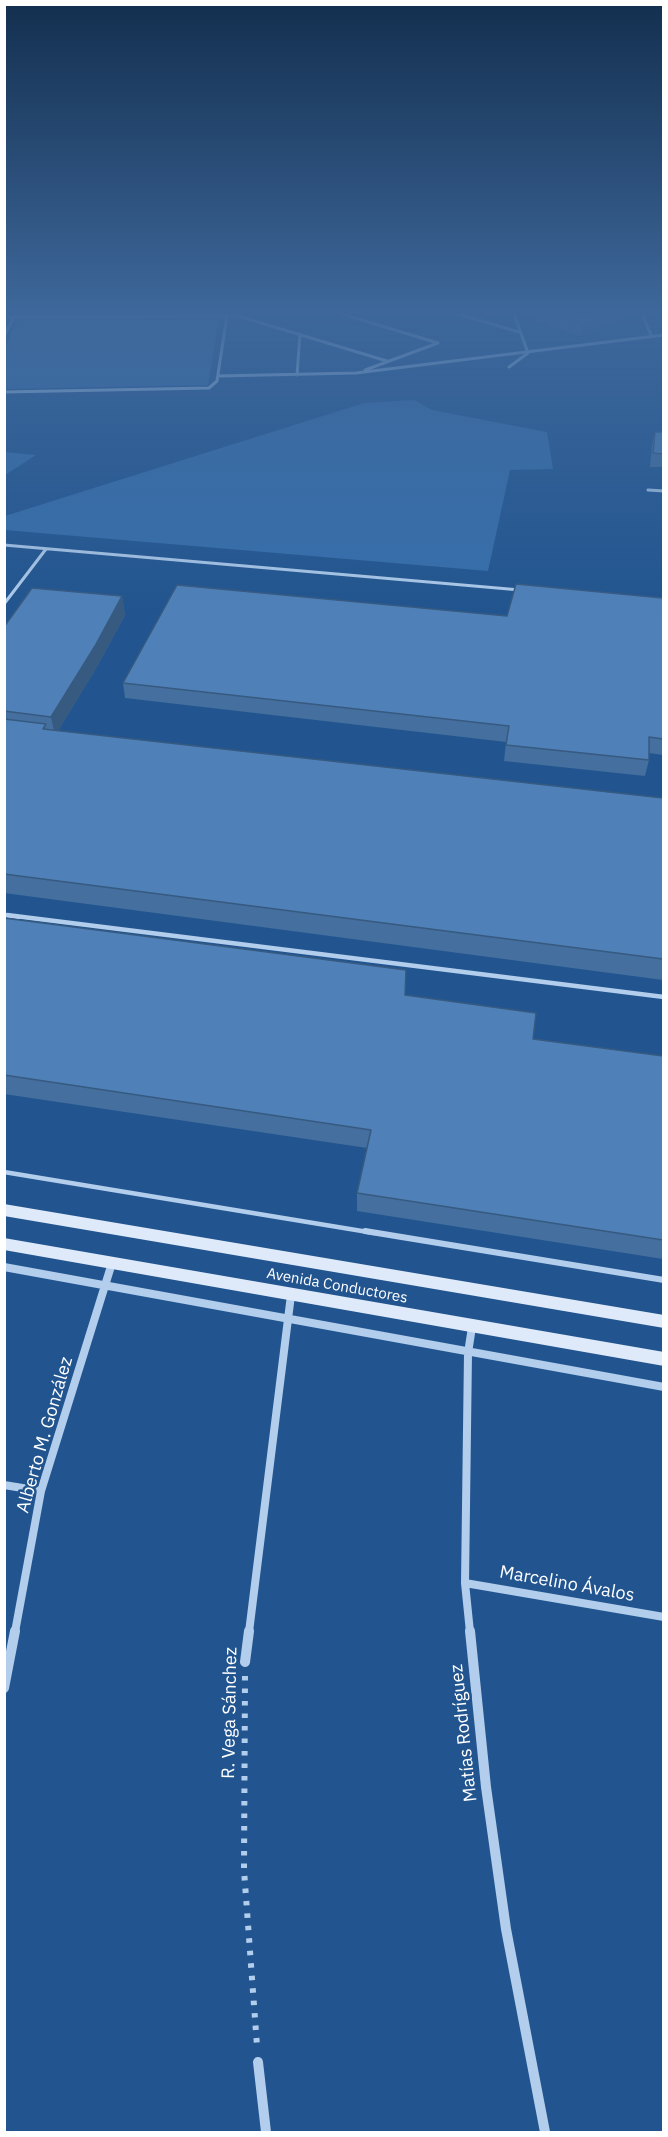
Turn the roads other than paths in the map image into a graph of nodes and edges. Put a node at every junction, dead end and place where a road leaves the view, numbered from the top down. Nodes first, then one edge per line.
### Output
1 (648, 490) dead end
2 (663, 491) edge
3 (4, 545) edge
4 (45, 549) junction
5 (521, 590) edge
6 (4, 604) edge
7 (4, 915) edge
8 (663, 997) edge
9 (4, 1172) edge
10 (4, 1210) edge
11 (4, 1245) edge
12 (112, 1263) junction
13 (4, 1267) edge
14 (663, 1280) edge
15 (105, 1284) junction
16 (291, 1295) junction
17 (289, 1320) junction
18 (663, 1322) edge
19 (472, 1326) junction
20 (468, 1353) junction
21 (663, 1359) edge
22 (663, 1386) edge
23 (4, 1485) edge
24 (41, 1491) junction
25 (465, 1583) junction
26 (663, 1617) edge
27 (245, 1662) road end
28 (4, 1688) edge
29 (258, 2062) road end
30 (267, 2133) edge
31 (545, 2133) edge

1 - 2 lane
3 - 4 lane
4 - 5 lane
4 - 6 lane
7 - 8 lane
9 - 14 lane
10 - 18 main road, Avenida Conductores
11 - 12 main road, Avenida Conductores
12 - 15 street, Alberto M. González
12 - 16 main road, Avenida Conductores
13 - 15 street
15 - 17 street
15 - 24 street, Alberto M. González
16 - 17 street, R. Vega Sánchez
16 - 19 main road, Avenida Conductores
17 - 20 street
17 - 27 street, R. Vega Sánchez
19 - 20 street, Matías Rodríguez
19 - 21 main road, Avenida Conductores
20 - 22 street
20 - 25 street, Matías Rodríguez
23 - 24 street
24 - 28 street, Alberto M. González
25 - 26 street, Marcelino Ávalos
25 - 31 street, Matías Rodríguez
29 - 30 street

